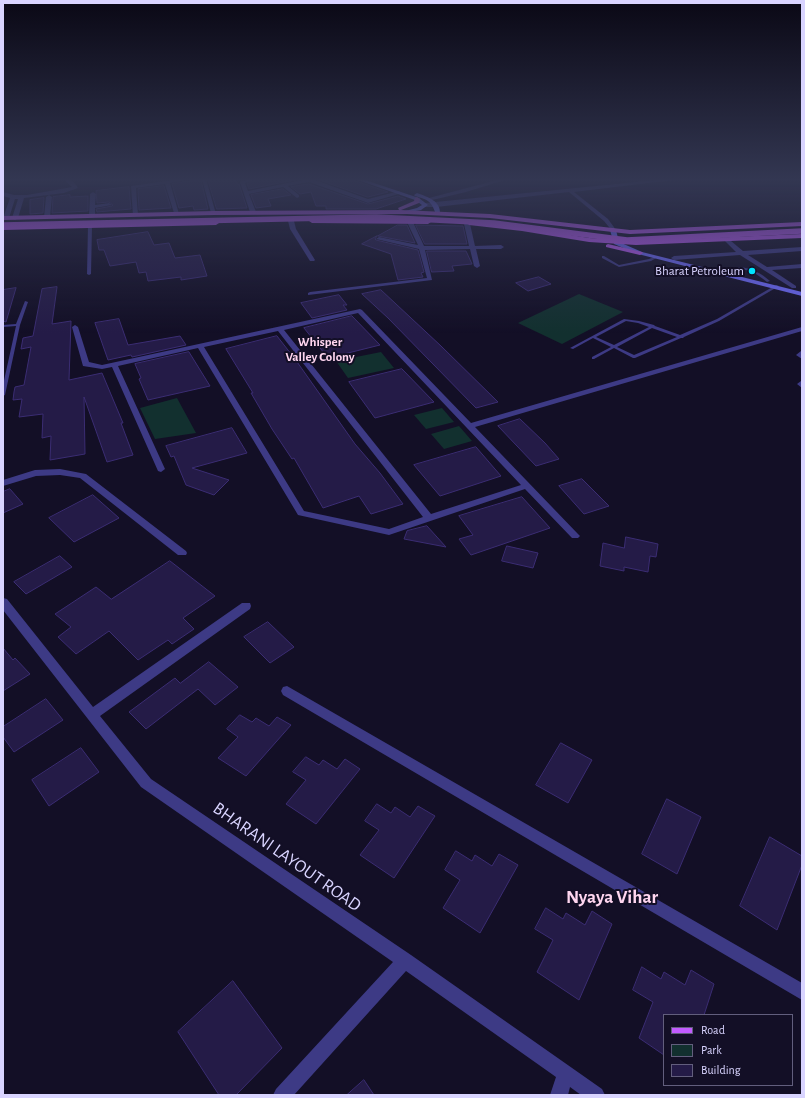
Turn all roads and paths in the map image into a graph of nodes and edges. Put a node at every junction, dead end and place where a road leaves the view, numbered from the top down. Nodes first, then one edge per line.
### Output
1 (90, 230) edge
2 (294, 230) edge
3 (414, 230) edge
4 (468, 230) edge
5 (530, 230) edge
6 (551, 230) edge
7 (584, 230) edge
8 (613, 230) edge
9 (625, 230) edge
10 (677, 230) edge
11 (743, 230) edge
12 (802, 232) edge
13 (802, 236) edge
14 (725, 238) junction
15 (379, 239) dead end
16 (589, 240) junction
17 (616, 243) junction
18 (636, 243) junction
19 (472, 247) junction
20 (500, 247) dead end
21 (422, 248) junction
22 (802, 249) edge
23 (640, 253) junction
24 (741, 253) junction
25 (603, 257) dead end
26 (656, 257) junction
27 (674, 258) junction
28 (312, 260) dead end
29 (477, 266) dead end
30 (802, 266) edge
31 (765, 269) junction
32 (731, 270) junction
33 (89, 274) dead end
34 (768, 281) junction
35 (777, 286) junction
36 (794, 287) junction
37 (802, 290) edge
38 (310, 294) dead end
39 (802, 294) edge
40 (26, 302) dead end
41 (18, 325) junction
42 (3, 326) edge
43 (75, 326) dead end
44 (653, 326) junction
45 (280, 328) junction
46 (802, 329) edge
47 (594, 336) junction
48 (682, 337) junction
49 (200, 346) junction
50 (614, 346) junction
51 (572, 348) dead end
52 (802, 352) edge
53 (593, 358) dead end
54 (802, 358) edge
55 (114, 364) junction
56 (802, 382) edge
57 (802, 387) edge
58 (3, 395) edge
59 (469, 426) junction
60 (161, 469) dead end
61 (3, 483) edge
62 (526, 486) junction
63 (429, 518) junction
64 (574, 536) dead end
65 (182, 553) dead end
66 (3, 602) edge
67 (246, 606) dead end
68 (287, 691) dead end
69 (92, 715) junction
70 (405, 961) junction
71 (802, 992) edge
72 (566, 1074) junction
73 (282, 1095) edge
74 (559, 1095) edge
75 (596, 1095) edge

1 - 33 lane
2 - 28 street
3 - 21 street
4 - 19 street
5 - 16 main road
6 - 12 main road, bridge
7 - 11 main road
8 - 17 main road
9 - 10 main road
13 - 14 main road
14 - 18 main road
14 - 24 street
15 - 21 street
16 - 17 main road
16 - 23 main road
17 - 18 main road
17 - 23 main road
18 - 27 main road
19 - 20 street
19 - 21 street
19 - 29 street
21 - 38 street
22 - 24 street
23 - 26 main road
24 - 27 street
24 - 31 street
25 - 26 lane
26 - 35 main road
27 - 32 main road
30 - 31 street
31 - 36 street
32 - 34 main road
32 - 34 lane
34 - 36 main road
35 - 39 main road
35 - 48 lane
36 - 37 main road
40 - 41 lane
41 - 42 lane
41 - 58 lane
43 - 55 street
44 - 47 lane
44 - 48 lane
44 - 50 lane
45 - 49 street
45 - 59 street
45 - 63 street
46 - 59 street
47 - 50 lane
47 - 51 lane
48 - 50 lane
49 - 55 street
49 - 63 street
50 - 53 lane
52 - 54 lane
55 - 60 street
56 - 57 lane
59 - 62 street
61 - 65 street
62 - 63 street
62 - 64 street
66 - 69 street, BHARANI LAYOUT ROAD
67 - 69 street
68 - 71 street
69 - 70 street, BHARANI LAYOUT ROAD
70 - 72 street, BHARANI LAYOUT ROAD
70 - 73 street
72 - 74 street
72 - 75 street, BHARANI LAYOUT ROAD

